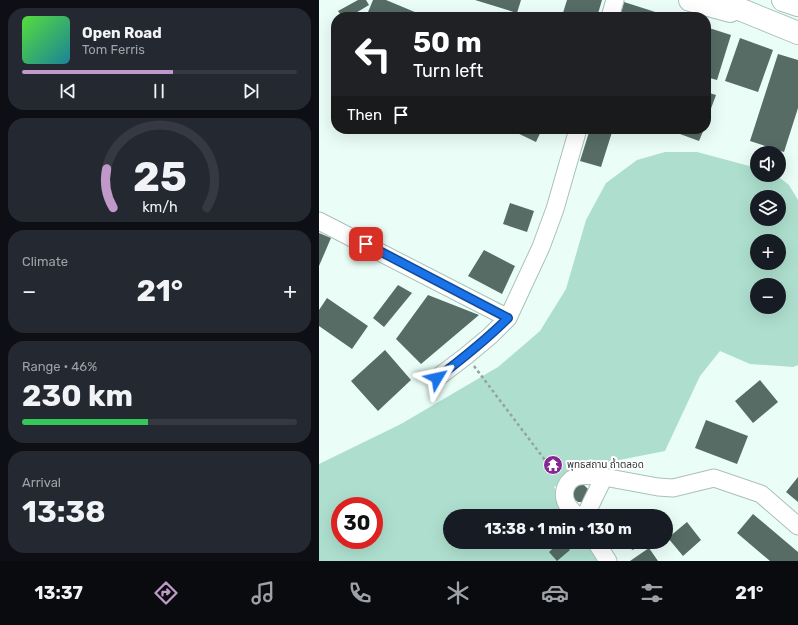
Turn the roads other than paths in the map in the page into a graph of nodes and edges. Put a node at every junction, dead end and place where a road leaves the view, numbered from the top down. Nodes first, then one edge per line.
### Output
1 (615, 0) edge
2 (690, 0) edge
3 (717, 0) edge
4 (611, 12) edge
5 (774, 23) junction
6 (798, 33) edge
7 (577, 134) edge
8 (319, 221) edge
9 (508, 318) junction
10 (437, 378) dead end
11 (604, 477) junction
12 (572, 509) edge
13 (588, 509) edge
14 (798, 526) edge
15 (600, 549) edge
16 (608, 561) edge

1 - 4 street
2 - 5 main road
3 - 5 main road
5 - 6 main road
7 - 9 street
8 - 9 street
9 - 10 street
11 - 12 street
11 - 13 street
11 - 14 street
15 - 16 street

